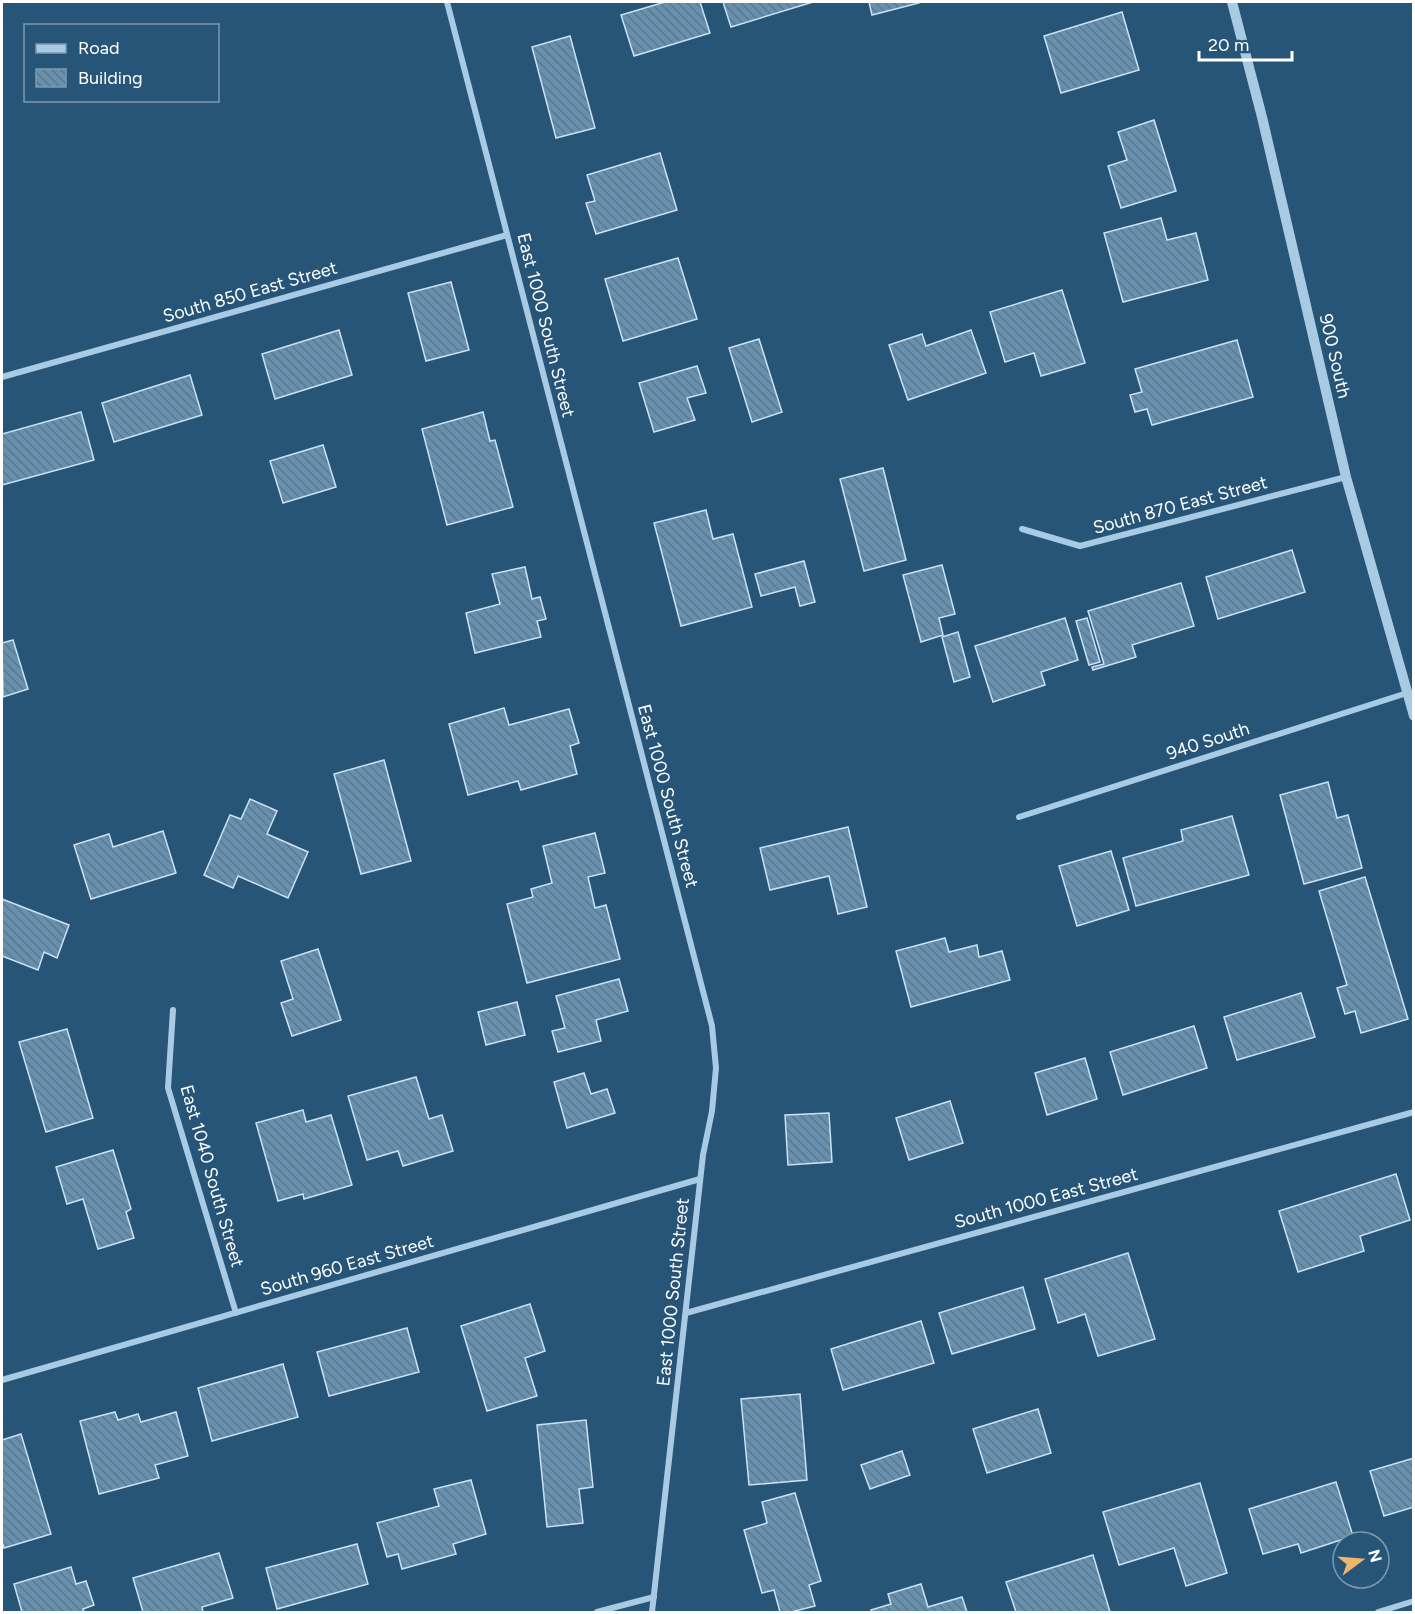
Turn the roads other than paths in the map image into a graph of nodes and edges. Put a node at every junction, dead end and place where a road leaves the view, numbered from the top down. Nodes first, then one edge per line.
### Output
1 (447, 2) edge
2 (1232, 2) edge
3 (507, 235) junction
4 (2, 377) edge
5 (1346, 477) junction
6 (1022, 529) dead end
7 (1407, 693) junction
8 (1413, 716) edge
9 (1019, 817) dead end
10 (173, 1010) dead end
11 (1413, 1112) edge
12 (700, 1179) junction
13 (236, 1313) junction
14 (686, 1313) junction
15 (2, 1380) edge
16 (654, 1597) junction
17 (1413, 1601) edge
18 (597, 1612) edge
19 (652, 1612) edge
20 (1378, 1612) edge

1 - 3 street, East 1000 South Street
2 - 5 street, 900 South
3 - 4 street, South 850 East Street
3 - 12 street, East 1000 South Street
5 - 6 street, South 870 East Street
5 - 7 street, 900 South
7 - 8 street, 900 South
7 - 9 street, 940 South
10 - 13 street, East 1040 South Street
11 - 14 street, South 1000 East Street
12 - 13 street, South 960 East Street
12 - 14 street, East 1000 South Street
13 - 15 street, South 960 East Street
14 - 16 street, East 1000 South Street
16 - 18 street
16 - 19 street, East 1000 South Street
17 - 20 street

